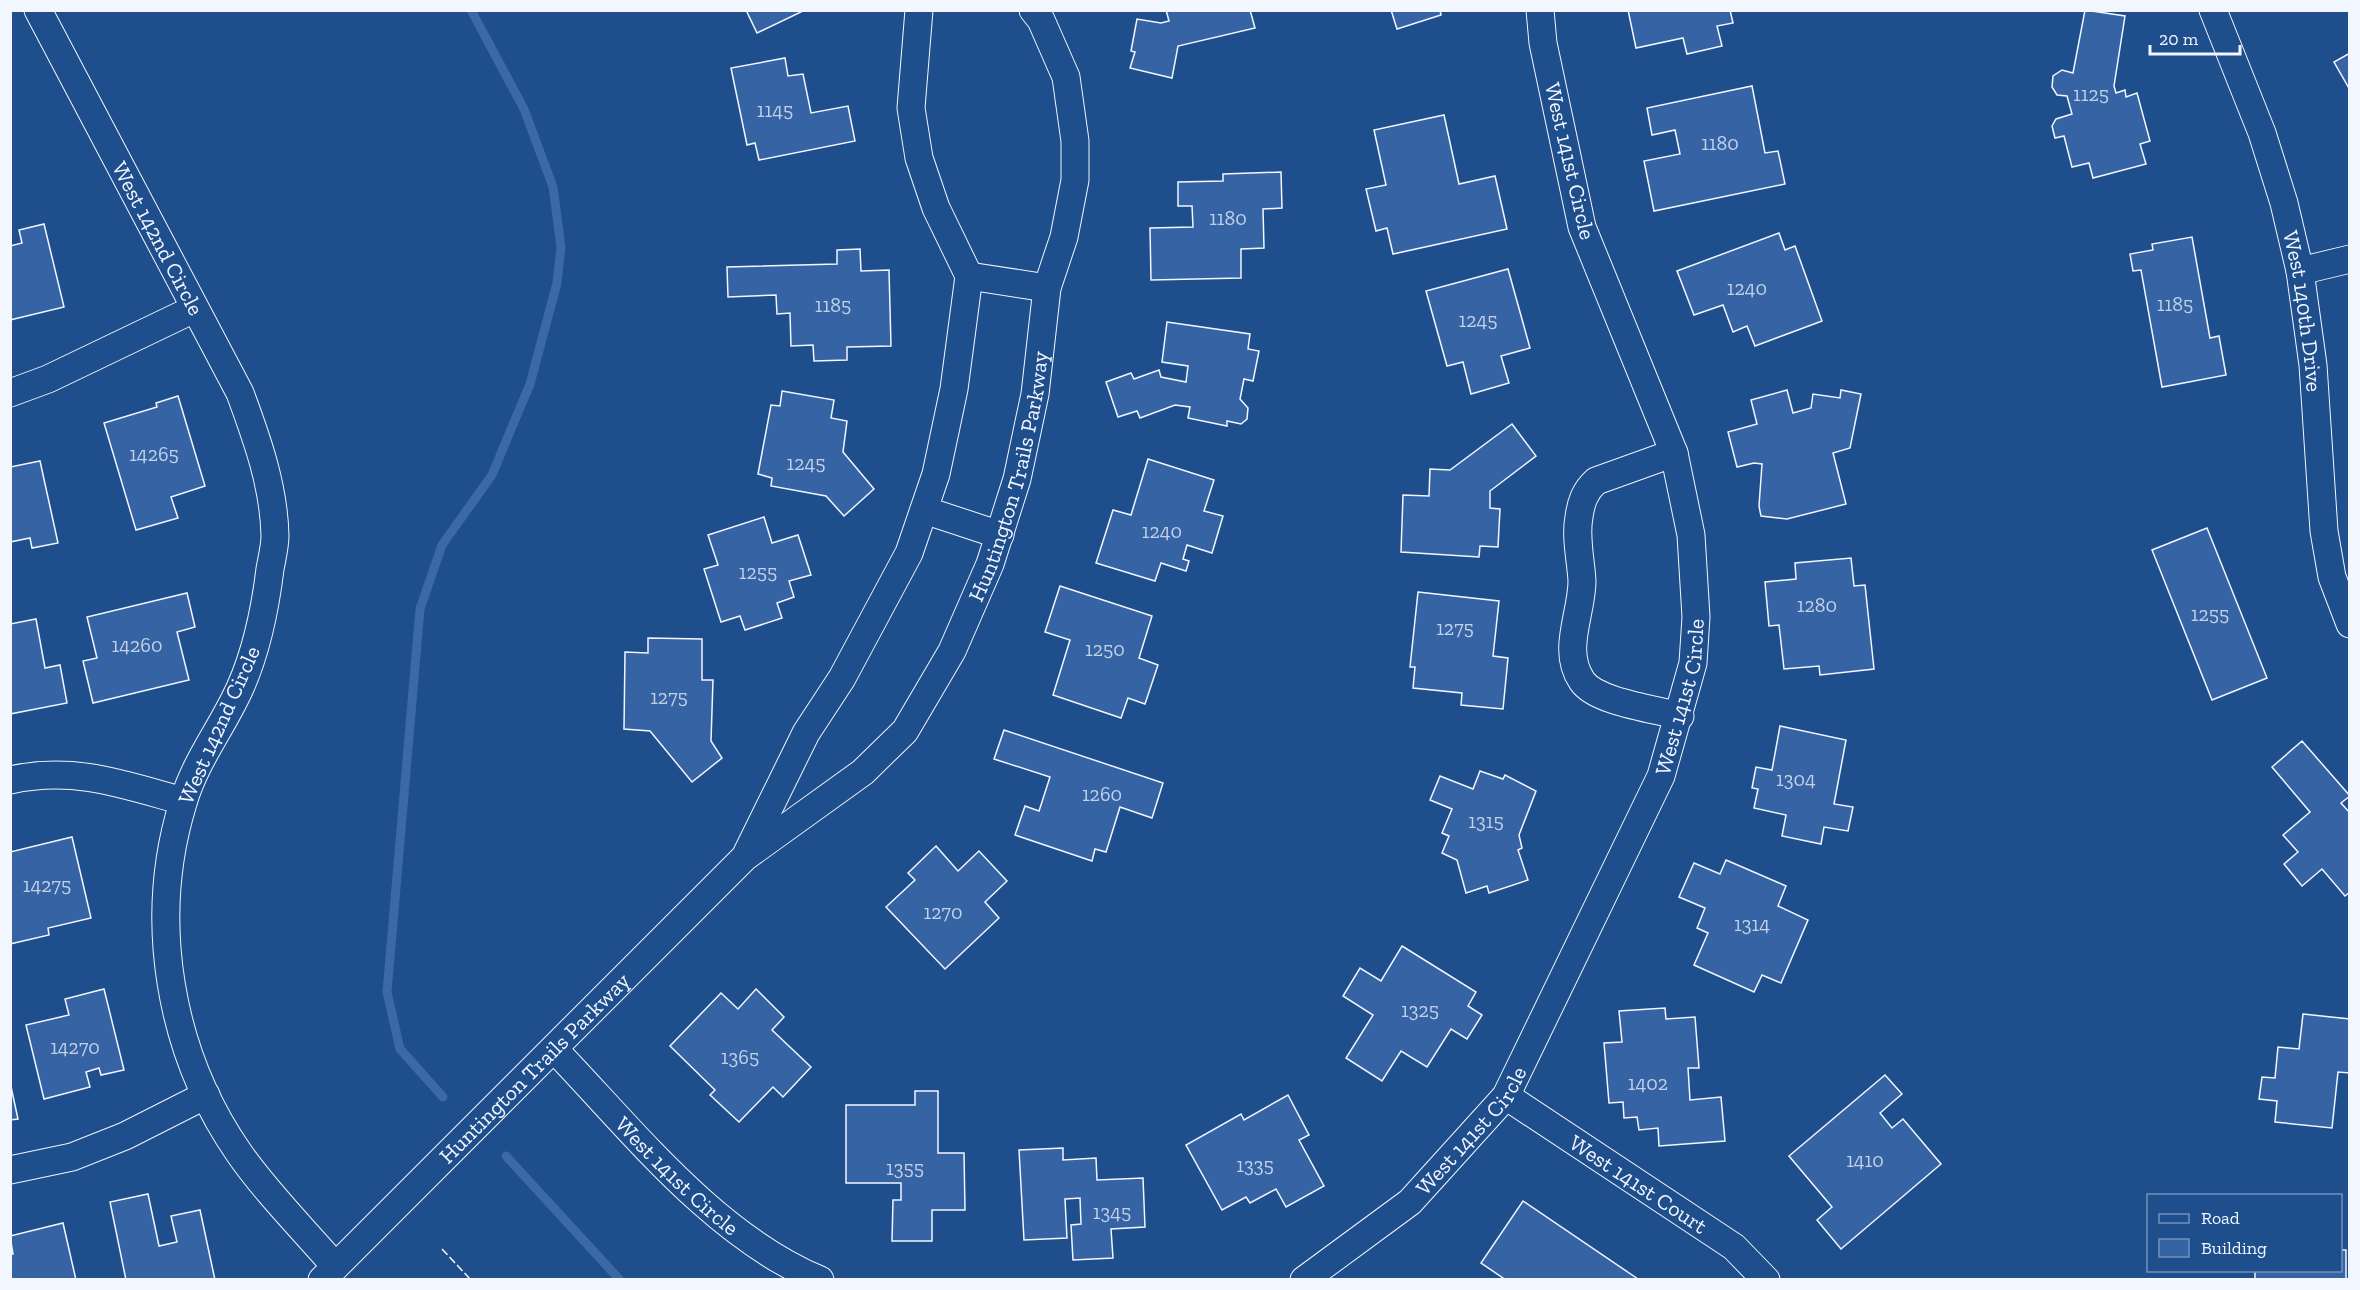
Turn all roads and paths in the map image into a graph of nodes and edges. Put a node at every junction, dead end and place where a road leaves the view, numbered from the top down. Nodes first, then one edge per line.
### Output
1 (38, 10) edge
2 (919, 10) edge
3 (1033, 10) edge
4 (1540, 10) edge
5 (2213, 10) edge
6 (2349, 260) edge
7 (2300, 271) junction
8 (969, 276) junction
9 (1047, 288) junction
10 (194, 309) junction
11 (10, 393) edge
12 (1674, 453) junction
13 (924, 510) junction
14 (1000, 535) junction
15 (2349, 624) edge
16 (1680, 716) junction
17 (10, 780) edge
18 (183, 801) junction
19 (745, 856) junction
20 (554, 1048) junction
21 (206, 1095) junction
22 (1506, 1096) junction
23 (10, 1170) edge
24 (328, 1273) edge
25 (820, 1280) edge
26 (1304, 1280) edge
27 (1766, 1280) edge

1 - 10 street, West 142nd Circle
2 - 8 street
3 - 9 street, Huntington Trails Parkway
4 - 12 street, West 141st Circle
5 - 7 street, West 140th Drive
6 - 7 street
7 - 15 street, West 140th Drive
8 - 9 street
8 - 13 street, Huntington Trails Parkway
9 - 14 street, Huntington Trails Parkway
10 - 11 street
10 - 18 street, West 142nd Circle
12 - 16 street, West 141st Circle
12 - 16 street
13 - 14 street
13 - 19 street, Huntington Trails Parkway
14 - 19 street, Huntington Trails Parkway
16 - 22 street, West 141st Circle
17 - 18 street
18 - 21 street, West 142nd Circle
19 - 20 street, Huntington Trails Parkway
20 - 24 street, Huntington Trails Parkway
20 - 25 street, West 141st Circle
21 - 23 street
21 - 24 street, West 142nd Circle
22 - 26 street, West 141st Circle
22 - 27 street, West 141st Court

